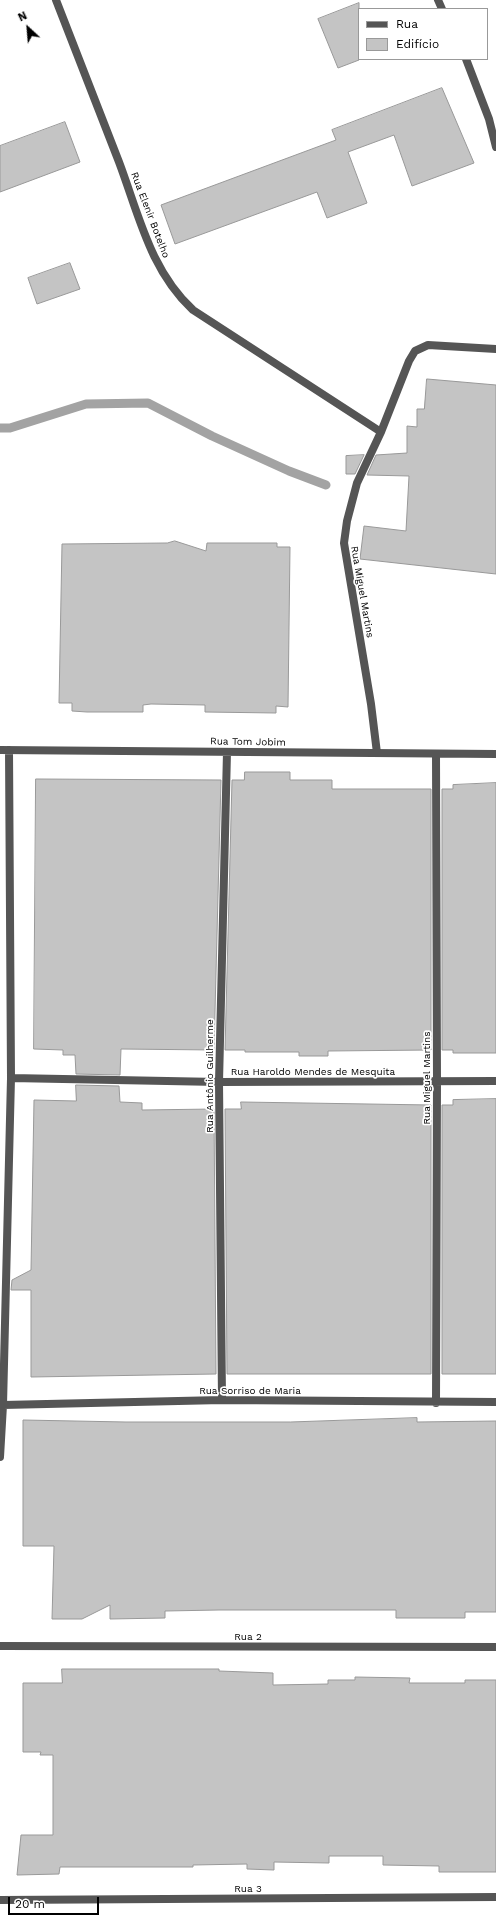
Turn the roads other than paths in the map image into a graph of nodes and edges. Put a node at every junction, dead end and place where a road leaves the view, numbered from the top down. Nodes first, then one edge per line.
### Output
1 (56, 0) edge
2 (466, 60) edge
3 (496, 147) edge
4 (496, 349) edge
5 (381, 432) junction
6 (4, 750) edge
7 (227, 752) junction
8 (377, 753) junction
9 (436, 754) junction
10 (496, 754) edge
11 (11, 1078) junction
12 (496, 1081) edge
13 (219, 1082) junction
14 (437, 1082) junction
15 (222, 1400) junction
16 (496, 1402) edge
17 (436, 1403) junction
18 (3, 1405) junction
19 (0, 1457) edge
20 (0, 1646) edge
21 (496, 1647) edge
22 (496, 1897) edge
23 (0, 1900) edge

1 - 5 street, Rua Elenir Botelho
2 - 3 street
4 - 5 street, Rua Miguel Martins
5 - 8 street, Rua Miguel Martins
6 - 7 street, Rua Tom Jobim
6 - 11 street
7 - 8 street, Rua Tom Jobim
7 - 13 street, Rua Antônio Guilherme
8 - 9 street, Rua Tom Jobim
9 - 10 street, Rua Tom Jobim
9 - 14 street, Rua Miguel Martins
11 - 13 street, Rua Haroldo Mendes de Mesquita
11 - 18 street
12 - 14 street, Rua Haroldo Mendes de Mesquita
13 - 14 street, Rua Haroldo Mendes de Mesquita
13 - 15 street, Rua Antônio Guilherme
14 - 17 street, Rua Miguel Martins
15 - 17 street, Rua Sorriso de Maria
15 - 18 street, Rua Sorriso de Maria
16 - 17 street, Rua Sorriso de Maria
18 - 19 street
20 - 21 street, Rua 2
22 - 23 street, Rua 3

